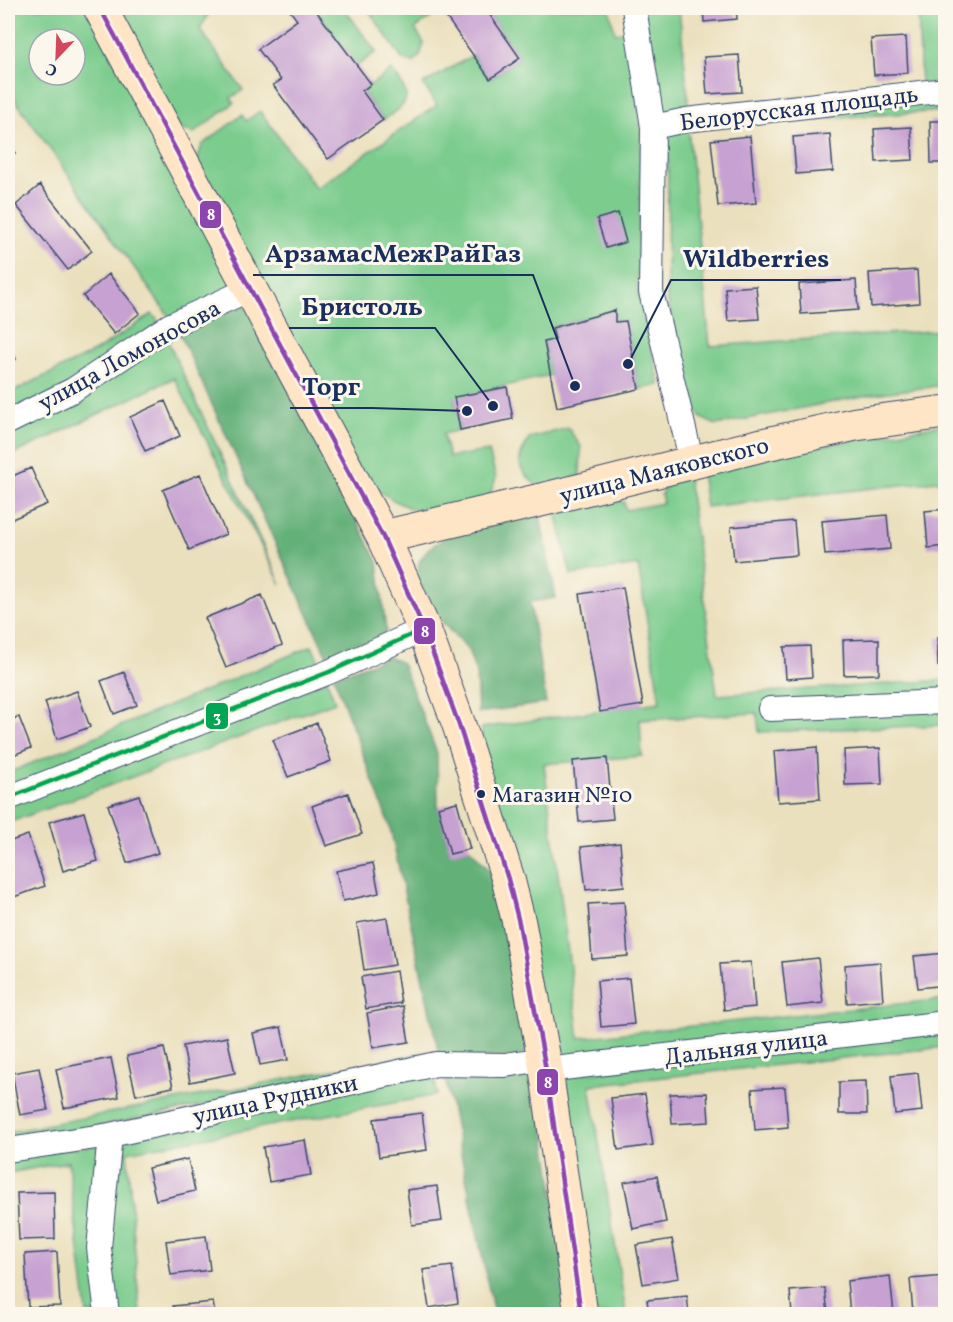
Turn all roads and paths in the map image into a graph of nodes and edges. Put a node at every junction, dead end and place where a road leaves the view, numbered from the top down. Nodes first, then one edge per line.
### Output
1 (100, 8) edge
2 (634, 8) edge
3 (945, 90) edge
4 (653, 127) junction
5 (250, 289) junction
6 (945, 412) edge
7 (8, 422) edge
8 (692, 463) junction
9 (383, 537) junction
10 (424, 629) junction
11 (945, 702) edge
12 (770, 709) dead end
13 (8, 798) edge
14 (945, 1023) edge
15 (545, 1065) junction
16 (110, 1135) junction
17 (8, 1150) edge
18 (107, 1314) edge
19 (581, 1314) edge

1 - 5 main road
2 - 4 street, Белорусская площадь
3 - 4 street, Белорусская площадь
4 - 8 street, Белорусская площадь
5 - 7 street, улица Ломоносова
5 - 9 main road
6 - 8 main road, улица Маяковского
8 - 9 main road, улица Маяковского
9 - 10 main road
10 - 13 street
10 - 15 main road
11 - 12 street
14 - 15 street, Дальняя улица
15 - 16 street, улица Рудники
15 - 19 main road
16 - 17 street, улица Рудники
16 - 18 street

